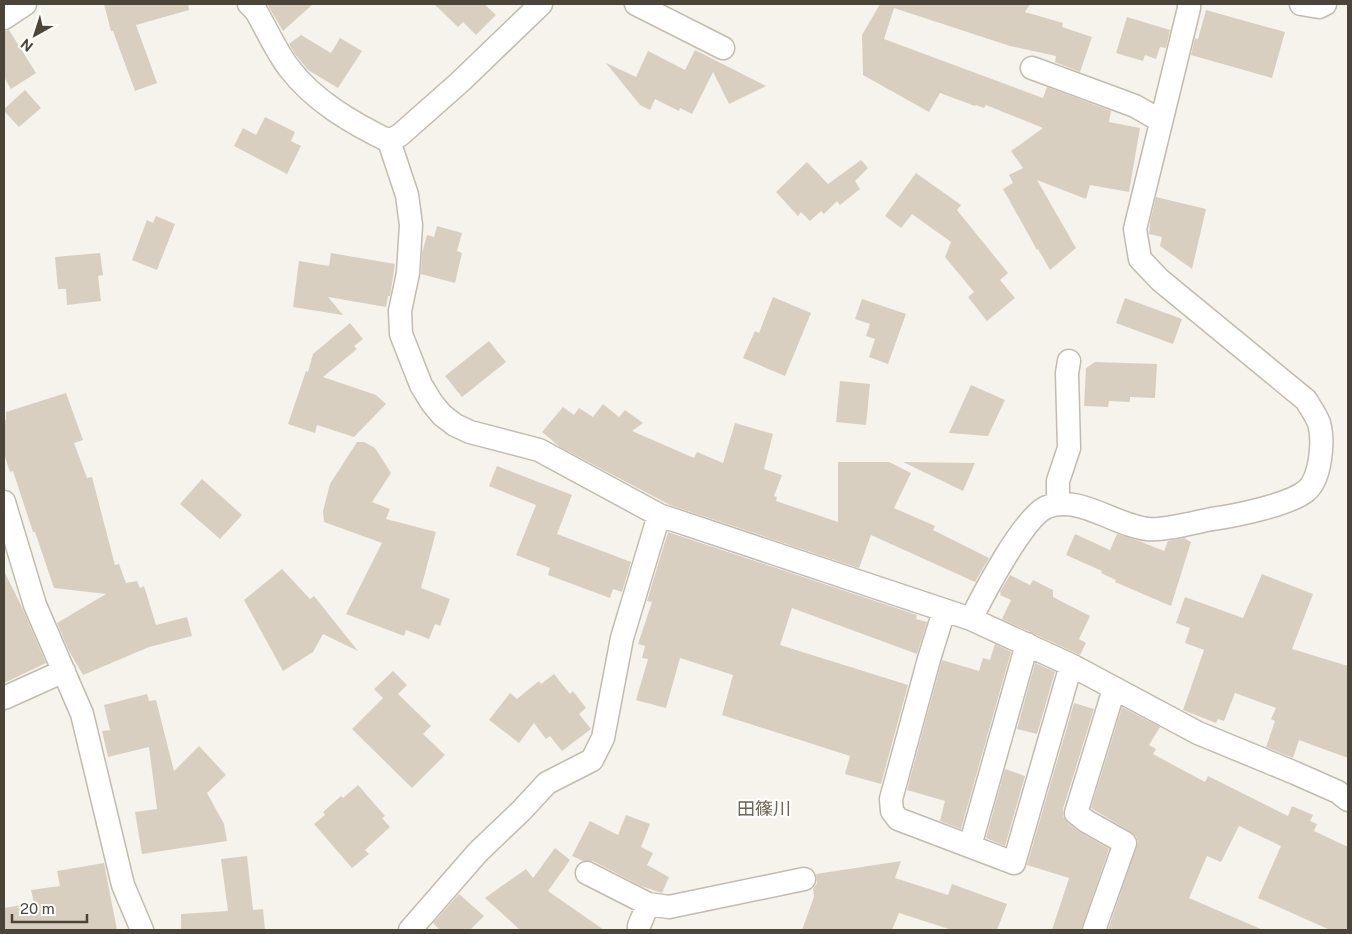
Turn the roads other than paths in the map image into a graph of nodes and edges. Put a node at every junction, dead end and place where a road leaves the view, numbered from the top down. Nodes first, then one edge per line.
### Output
1 (25, 4) edge
2 (249, 4) edge
3 (541, 4) edge
4 (636, 4) edge
5 (1189, 4) edge
6 (1301, 4) edge
7 (1325, 4) edge
8 (4, 18) edge
9 (723, 48) dead end
10 (1032, 68) dead end
11 (1161, 121) junction
12 (389, 140) junction
13 (1069, 361) dead end
14 (4, 502) edge
15 (1058, 503) junction
16 (659, 516) junction
17 (944, 611) junction
18 (971, 619) junction
19 (1027, 644) junction
20 (1071, 665) junction
21 (64, 671) junction
22 (1114, 688) junction
23 (4, 698) edge
24 (1348, 800) edge
25 (970, 846) junction
26 (587, 873) dead end
27 (804, 879) dead end
28 (648, 904) junction
29 (142, 930) edge
30 (410, 930) edge
31 (639, 930) edge
32 (1094, 930) edge

1 - 8 street
2 - 12 street
3 - 12 street
4 - 9 street
5 - 11 street
6 - 7 street
10 - 11 street
11 - 15 street
12 - 16 street
13 - 15 street
14 - 21 street
15 - 18 street
16 - 17 street
16 - 30 street
17 - 18 street
17 - 25 street
18 - 19 street
19 - 20 street
19 - 25 street
20 - 22 street
20 - 25 street
21 - 23 street
21 - 29 street
22 - 24 street
22 - 32 street
26 - 28 street
27 - 28 street
28 - 31 street

